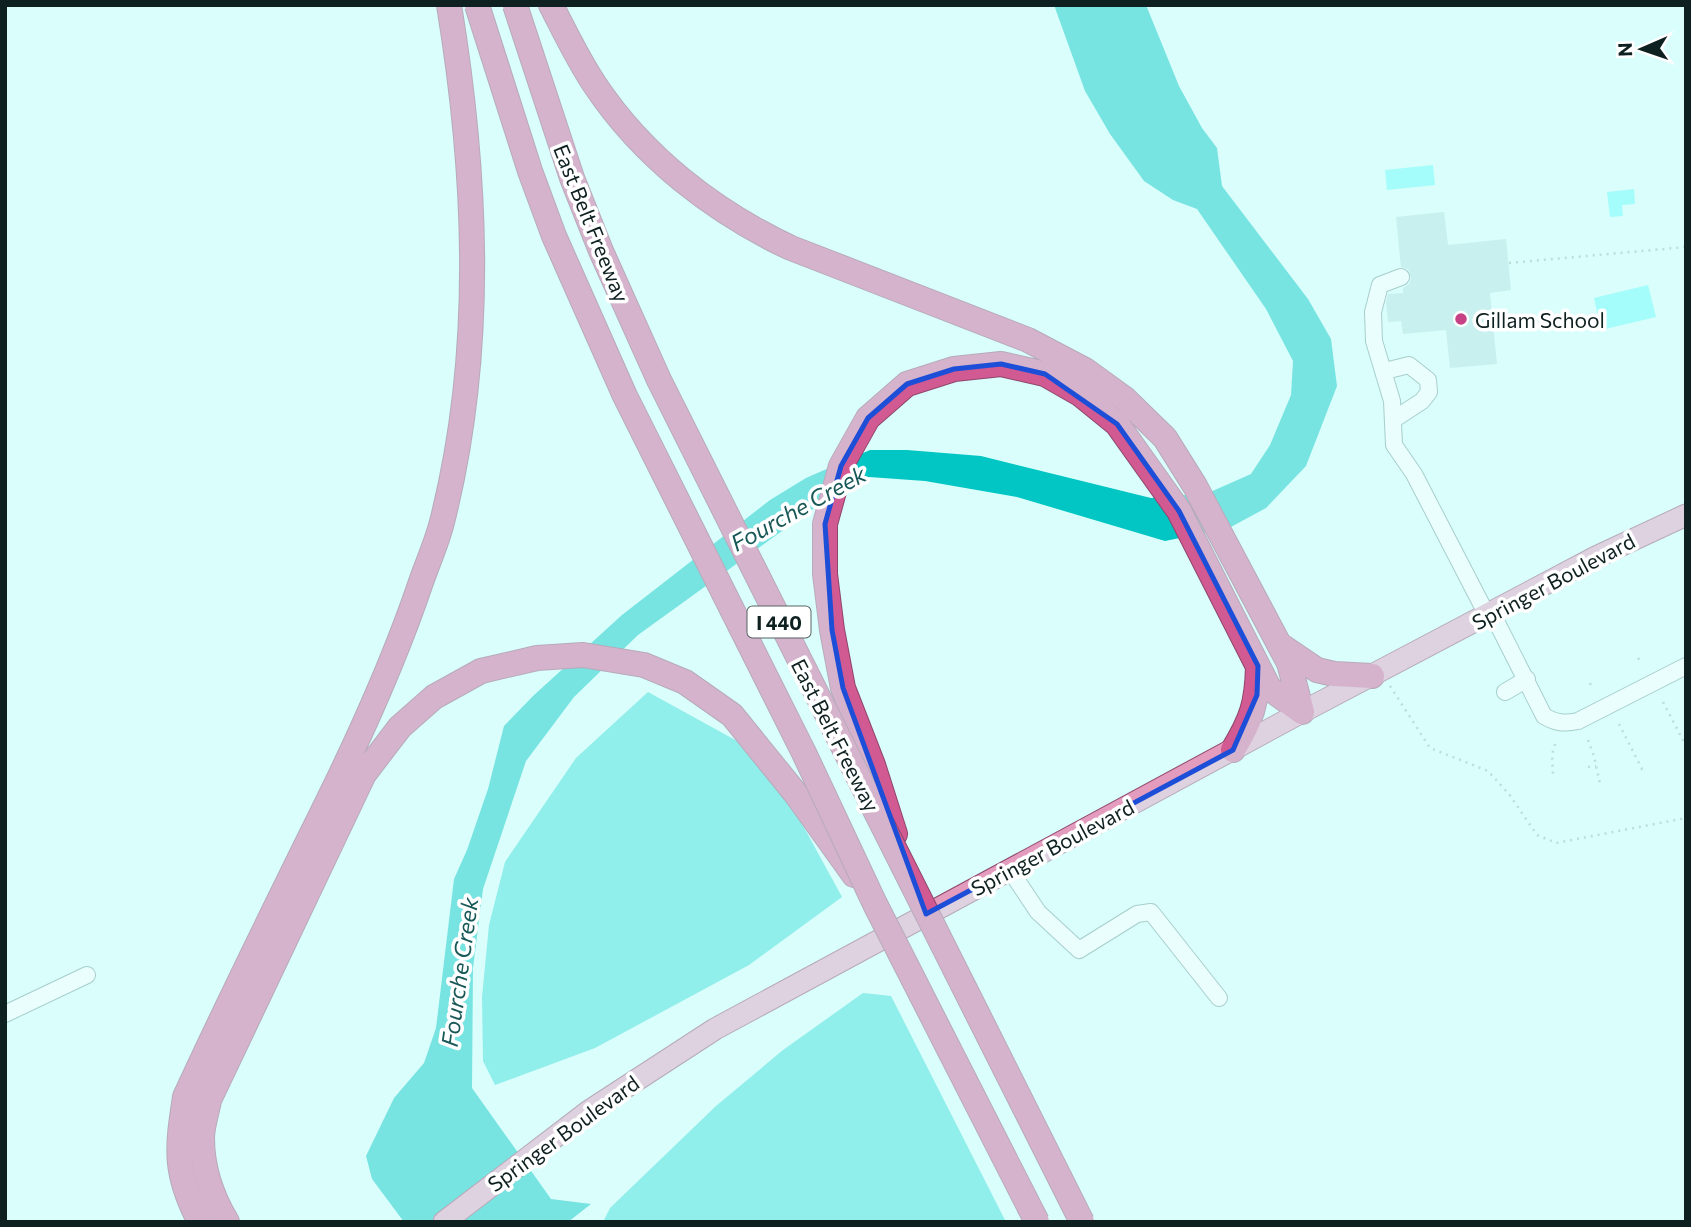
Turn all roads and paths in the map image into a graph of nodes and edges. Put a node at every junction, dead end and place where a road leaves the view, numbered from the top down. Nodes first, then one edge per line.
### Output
1 (449, 5) edge
2 (477, 5) edge
3 (515, 5) edge
4 (551, 5) edge
5 (1686, 247) edge
6 (1508, 263) dead end
7 (1401, 277) dead end
8 (1384, 375) junction
9 (1393, 420) junction
10 (1686, 515) edge
11 (1489, 614) junction
12 (1279, 645) junction
13 (1639, 658) dead end
14 (1641, 663) dead end
15 (1258, 666) junction
16 (1686, 666) edge
17 (1376, 674) junction
18 (1527, 679) junction
19 (1590, 683) dead end
20 (1592, 688) dead end
21 (1505, 692) dead end
22 (1662, 702) dead end
23 (1303, 712) junction
24 (1619, 724) dead end
25 (1588, 740) dead end
26 (1555, 744) dead end
27 (1685, 747) edge
28 (1233, 750) junction
29 (1596, 766) junction
30 (1588, 767) dead end
31 (1645, 767) dead end
32 (1556, 774) dead end
33 (1600, 785) dead end
34 (1686, 818) edge
35 (1010, 870) junction
36 (912, 887) junction
37 (875, 904) junction
38 (87, 975) dead end
39 (1219, 998) dead end
40 (5, 1014) edge
41 (200, 1222) edge
42 (227, 1222) edge
43 (444, 1222) edge
44 (1037, 1222) edge
45 (1082, 1222) edge

1 - 41 highway
2 - 37 highway, East Belt Freeway / I 440, bridge
3 - 36 highway, East Belt Freeway / I 440, bridge
4 - 12 highway
5 - 6 path
7 - 8 street
8 - 9 street
8 - 9 street
9 - 11 street
10 - 11 main road, Springer Boulevard
11 - 17 main road, Springer Boulevard
11 - 18 street
12 - 17 highway
12 - 23 highway
13 - 14 path
15 - 23 highway
15 - 28 highway
15 - 36 highway, bridge
16 - 18 street
17 - 23 main road, Springer Boulevard
17 - 34 path
18 - 21 street
19 - 20 path
22 - 27 path
23 - 28 main road, Springer Boulevard
24 - 31 path
25 - 29 path
26 - 32 path
28 - 35 main road, Springer Boulevard
29 - 30 path
29 - 33 path
35 - 39 street
35 - 43 main road, Springer Boulevard
36 - 45 highway, East Belt Freeway / I 440, bridge
37 - 42 highway, bridge
37 - 44 highway, East Belt Freeway / I 440, bridge
38 - 40 street

